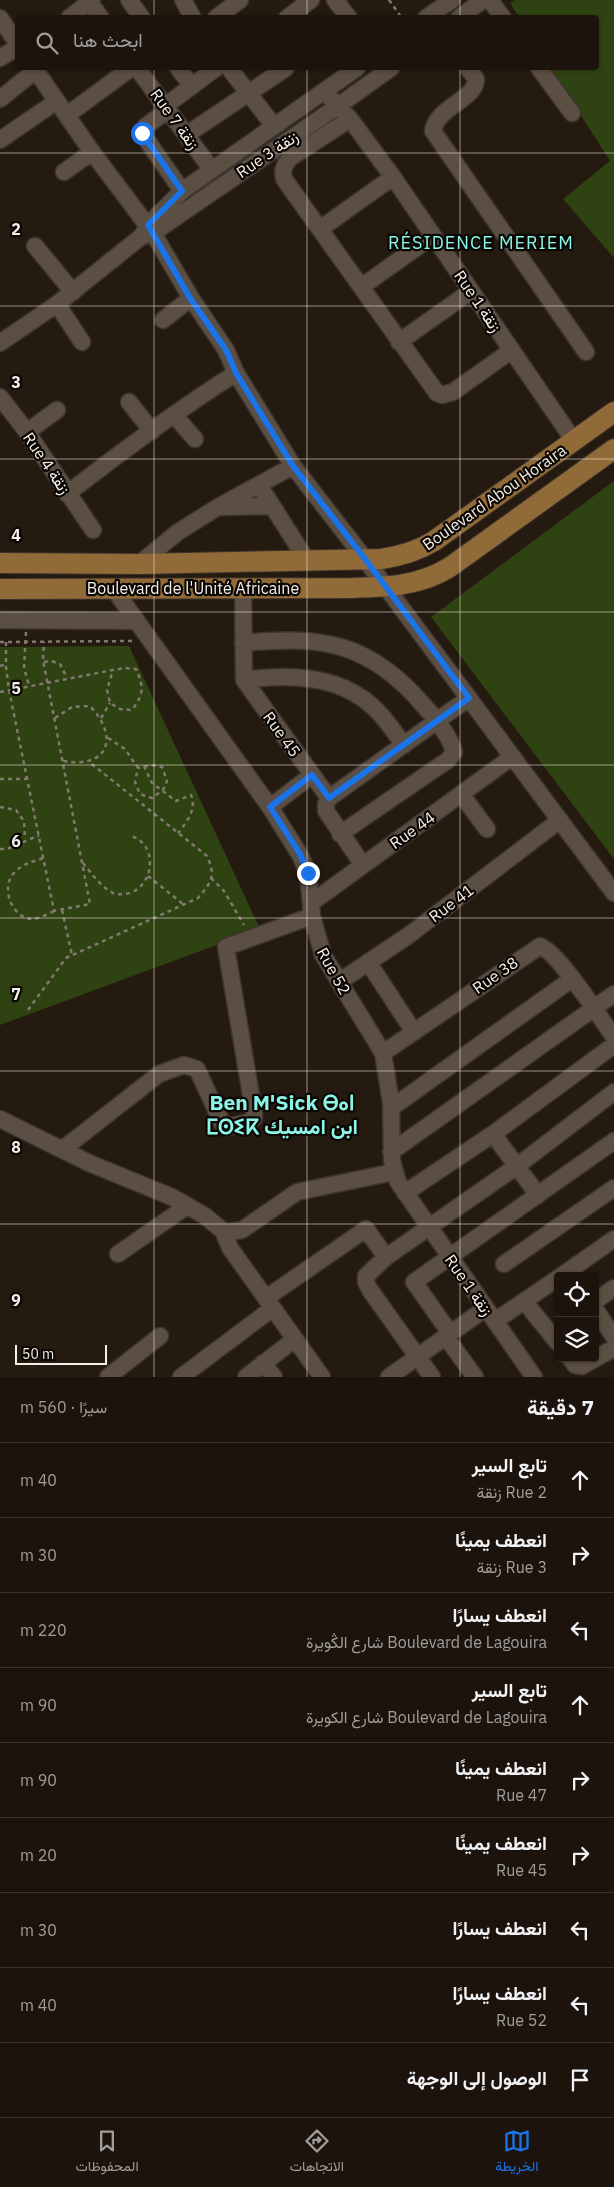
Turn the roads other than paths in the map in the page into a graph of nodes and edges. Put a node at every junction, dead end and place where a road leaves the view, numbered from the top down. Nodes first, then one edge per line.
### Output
1 (129, 0) edge
2 (240, 0) edge
3 (312, 0) edge
4 (336, 0) edge
5 (483, 0) edge
6 (490, 0) edge
7 (90, 1) edge
8 (184, 2) edge
9 (446, 6) edge
10 (73, 15) edge
11 (99, 15) edge
12 (140, 15) edge
13 (191, 15) edge
14 (220, 15) edge
15 (291, 15) edge
16 (347, 15) edge
17 (431, 15) edge
18 (463, 15) edge
19 (501, 15) edge
20 (0, 18) edge
21 (15, 40) edge
22 (15, 47) edge
23 (0, 58) edge
24 (34, 70) edge
25 (36, 70) edge
26 (128, 70) edge
27 (138, 70) edge
28 (180, 70) edge
29 (213, 70) edge
30 (230, 70) edge
31 (283, 70) edge
32 (354, 70) edge
33 (388, 70) edge
34 (469, 70) edge
35 (540, 70) edge
36 (192, 86) junction
37 (324, 91) junction
38 (248, 94) junction
39 (0, 99) edge
40 (57, 101) junction
41 (338, 106) junction
42 (167, 108) junction
43 (572, 113) dead end
44 (67, 115) junction
45 (350, 119) junction
46 (274, 126) junction
47 (186, 135) junction
48 (0, 140) edge
49 (92, 152) junction
50 (212, 170) junction
51 (64, 172) dead end
52 (393, 177) junction
53 (182, 191) junction
54 (320, 229) junction
55 (148, 231) junction
56 (433, 236) junction
57 (35, 246) dead end
58 (361, 287) junction
59 (471, 291) junction
60 (73, 292) junction
61 (190, 298) junction
62 (57, 304) junction
63 (163, 320) dead end
64 (82, 342) dead end
65 (399, 342) junction
66 (0, 343) edge
67 (512, 350) junction
68 (586, 352) dead end
69 (236, 373) junction
70 (0, 397) edge
71 (129, 402) dead end
72 (57, 410) dead end
73 (614, 412) edge
74 (174, 415) junction
75 (152, 431) junction
76 (27, 432) junction
77 (195, 439) dead end
78 (574, 441) junction
79 (614, 449) edge
80 (293, 466) junction
81 (258, 486) junction
82 (67, 494) junction
83 (272, 506) junction
84 (218, 507) junction
85 (93, 530) dead end
86 (306, 559) junction
87 (365, 559) junction
88 (0, 563) edge
89 (139, 564) junction
90 (386, 587) junction
91 (0, 588) edge
92 (113, 588) junction
93 (244, 588) junction
94 (0, 620) edge
95 (137, 621) junction
96 (244, 643) junction
97 (244, 680) junction
98 (469, 698) junction
99 (437, 722) junction
100 (404, 745) junction
101 (512, 756) junction
102 (312, 775) junction
103 (461, 794) junction
104 (329, 798) junction
105 (270, 807) junction
106 (560, 820) junction
107 (487, 829) dead end
108 (340, 834) junction
109 (363, 865) junction
110 (614, 893) edge
111 (312, 909) junction
112 (368, 962) junction
113 (572, 979) junction
114 (339, 982) junction
115 (614, 994) edge
116 (593, 1009) junction
117 (414, 1032) junction
118 (614, 1037) edge
119 (614, 1044) edge
120 (383, 1053) junction
121 (614, 1092) edge
122 (391, 1108) junction
123 (0, 1119) edge
124 (492, 1134) junction
125 (614, 1141) edge
126 (63, 1149) junction
127 (391, 1152) junction
128 (517, 1166) junction
129 (394, 1172) junction
130 (614, 1188) edge
131 (405, 1193) junction
132 (538, 1195) junction
133 (188, 1206) junction
134 (429, 1229) junction
135 (223, 1231) junction
136 (614, 1239) edge
137 (118, 1254) dead end
138 (386, 1257) junction
139 (450, 1257) junction
140 (504, 1264) dead end
141 (568, 1272) edge
142 (554, 1282) edge
143 (614, 1288) edge
144 (599, 1298) edge
145 (524, 1301) junction
146 (269, 1303) junction
147 (490, 1315) junction
148 (599, 1315) edge
149 (448, 1335) junction
150 (160, 1336) dead end
151 (614, 1337) edge
152 (554, 1338) edge
153 (295, 1339) junction
154 (614, 1348) edge
155 (599, 1356) edge
156 (417, 1357) junction
157 (573, 1362) edge
158 (589, 1362) edge
159 (263, 1363) junction
160 (108, 1377) edge
161 (181, 1377) edge
162 (246, 1377) edge
163 (274, 1377) edge
164 (322, 1377) edge
165 (389, 1377) edge
166 (432, 1377) edge
167 (475, 1377) edge
168 (534, 1377) edge

1 - 12 street
2 - 14 street
3 - 15 street
4 - 16 street
5 - 18 street
6 - 19 street
7 - 10 street
7 - 11 street
8 - 13 street
9 - 17 street
20 - 21 street
22 - 23 street
24 - 39 street
25 - 40 street
26 - 44 street
27 - 42 street, Rue 7 زنقة
28 - 36 street
29 - 36 street
30 - 38 street
31 - 38 street
32 - 37 street, Rue 3 زنقة
33 - 41 street, Rue 3 زنقة
34 - 68 street
35 - 43 street
36 - 42 street
37 - 41 street, Rue 1 زنقة
37 - 46 street, Rue 3 زنقة
38 - 46 street
38 - 47 street
40 - 44 street
40 - 48 street
41 - 45 street, Rue 1 زنقة
41 - 55 street, Rue 3 زنقة
42 - 47 street, Rue 7 زنقة
42 - 53 street
44 - 49 street
45 - 52 street, Rue 1 زنقة
45 - 54 street
46 - 50 street, Rue 3 زنقة
47 - 50 street, Rue 7 زنقة
49 - 51 street
49 - 55 street
50 - 53 street, Rue 3 زنقة
52 - 54 street
52 - 56 street, Rue 1 زنقة
53 - 55 street, Rue 3 زنقة
54 - 58 street
55 - 60 street, Rue 3 زنقة
55 - 61 street
56 - 58 street
56 - 59 street, Rue 1 زنقة
57 - 60 street
58 - 65 street
59 - 65 street
59 - 67 street, Rue 1 زنقة
60 - 62 street, Rue 3 زنقة
61 - 63 street
61 - 69 street
62 - 64 street
62 - 66 street, Rue 3 زنقة
65 - 67 street
67 - 78 street, Rue 1 زنقة
69 - 74 street
69 - 80 street
70 - 76 street, Rue 4 زنقة
71 - 75 street
72 - 76 street
73 - 78 main road, Boulevard Abou Horaira
74 - 75 street
74 - 77 street
75 - 82 street
76 - 82 street, Rue 4 زنقة
78 - 87 main road, Boulevard Abou Horaira
79 - 90 main road, Boulevard Abou Horaira
80 - 81 street
80 - 87 street
81 - 83 street
81 - 84 street
82 - 85 street, Rue 4 زنقة
83 - 84 street
83 - 86 street
84 - 89 street
86 - 87 main road, Boulevard de l'Unité Africaine
86 - 89 main road, Boulevard de l'Unité Africaine
87 - 90 street
88 - 89 main road, Boulevard de l'Unité Africaine
90 - 93 main road, Boulevard de l'Unité Africaine
90 - 98 street
91 - 92 main road, Boulevard de l'Unité Africaine
92 - 93 main road, Boulevard de l'Unité Africaine
92 - 95 street, Rue 52
93 - 96 street
94 - 95 street
95 - 105 street, Rue 52
96 - 97 street
96 - 99 street
97 - 100 street
97 - 102 street, Rue 45
98 - 99 street
98 - 101 street
99 - 100 street
99 - 108 street
100 - 104 street
101 - 103 street, Rue 44
101 - 106 street
102 - 104 street, Rue 45
102 - 105 street
103 - 107 street
103 - 109 street, Rue 44
104 - 108 street, Rue 45
105 - 111 street, Rue 52
106 - 110 street
106 - 112 street, Rue 41
108 - 109 street, Rue 45
109 - 111 street, Rue 44
111 - 114 street, Rue 52
111 - 126 street, Rue 44
112 - 114 street, Rue 41
112 - 117 street
113 - 116 street, Rue 38
113 - 117 street, Rue 38
113 - 122 street
114 - 120 street, Rue 52
115 - 116 street
116 - 118 street, Rue 38
116 - 127 street
117 - 120 street, Rue 38
119 - 124 street
120 - 122 street, Rue 52
121 - 128 street
122 - 127 street, Rue 52
123 - 126 street
124 - 128 street
124 - 131 street
125 - 132 street
126 - 133 street
127 - 129 street, Rue 52
128 - 132 street
128 - 134 street
129 - 131 street, Rue 52
129 - 135 street
130 - 140 street
131 - 134 street, Rue 1 زنقة
132 - 139 street
133 - 135 street
133 - 137 street
134 - 138 street
134 - 139 street, Rue 1 زنقة
135 - 146 street
136 - 141 street
138 - 146 street
138 - 156 street
139 - 147 street, Rue 1 زنقة
139 - 149 street
142 - 145 street
143 - 144 street
145 - 147 street
145 - 152 street
146 - 153 street
146 - 161 street
147 - 149 street
147 - 168 street, Rue 1 زنقة
148 - 151 street
149 - 156 street
149 - 167 street
150 - 160 street
153 - 159 street
153 - 164 street
154 - 155 street
156 - 165 street
156 - 166 street
157 - 158 street
159 - 162 street
159 - 163 street

